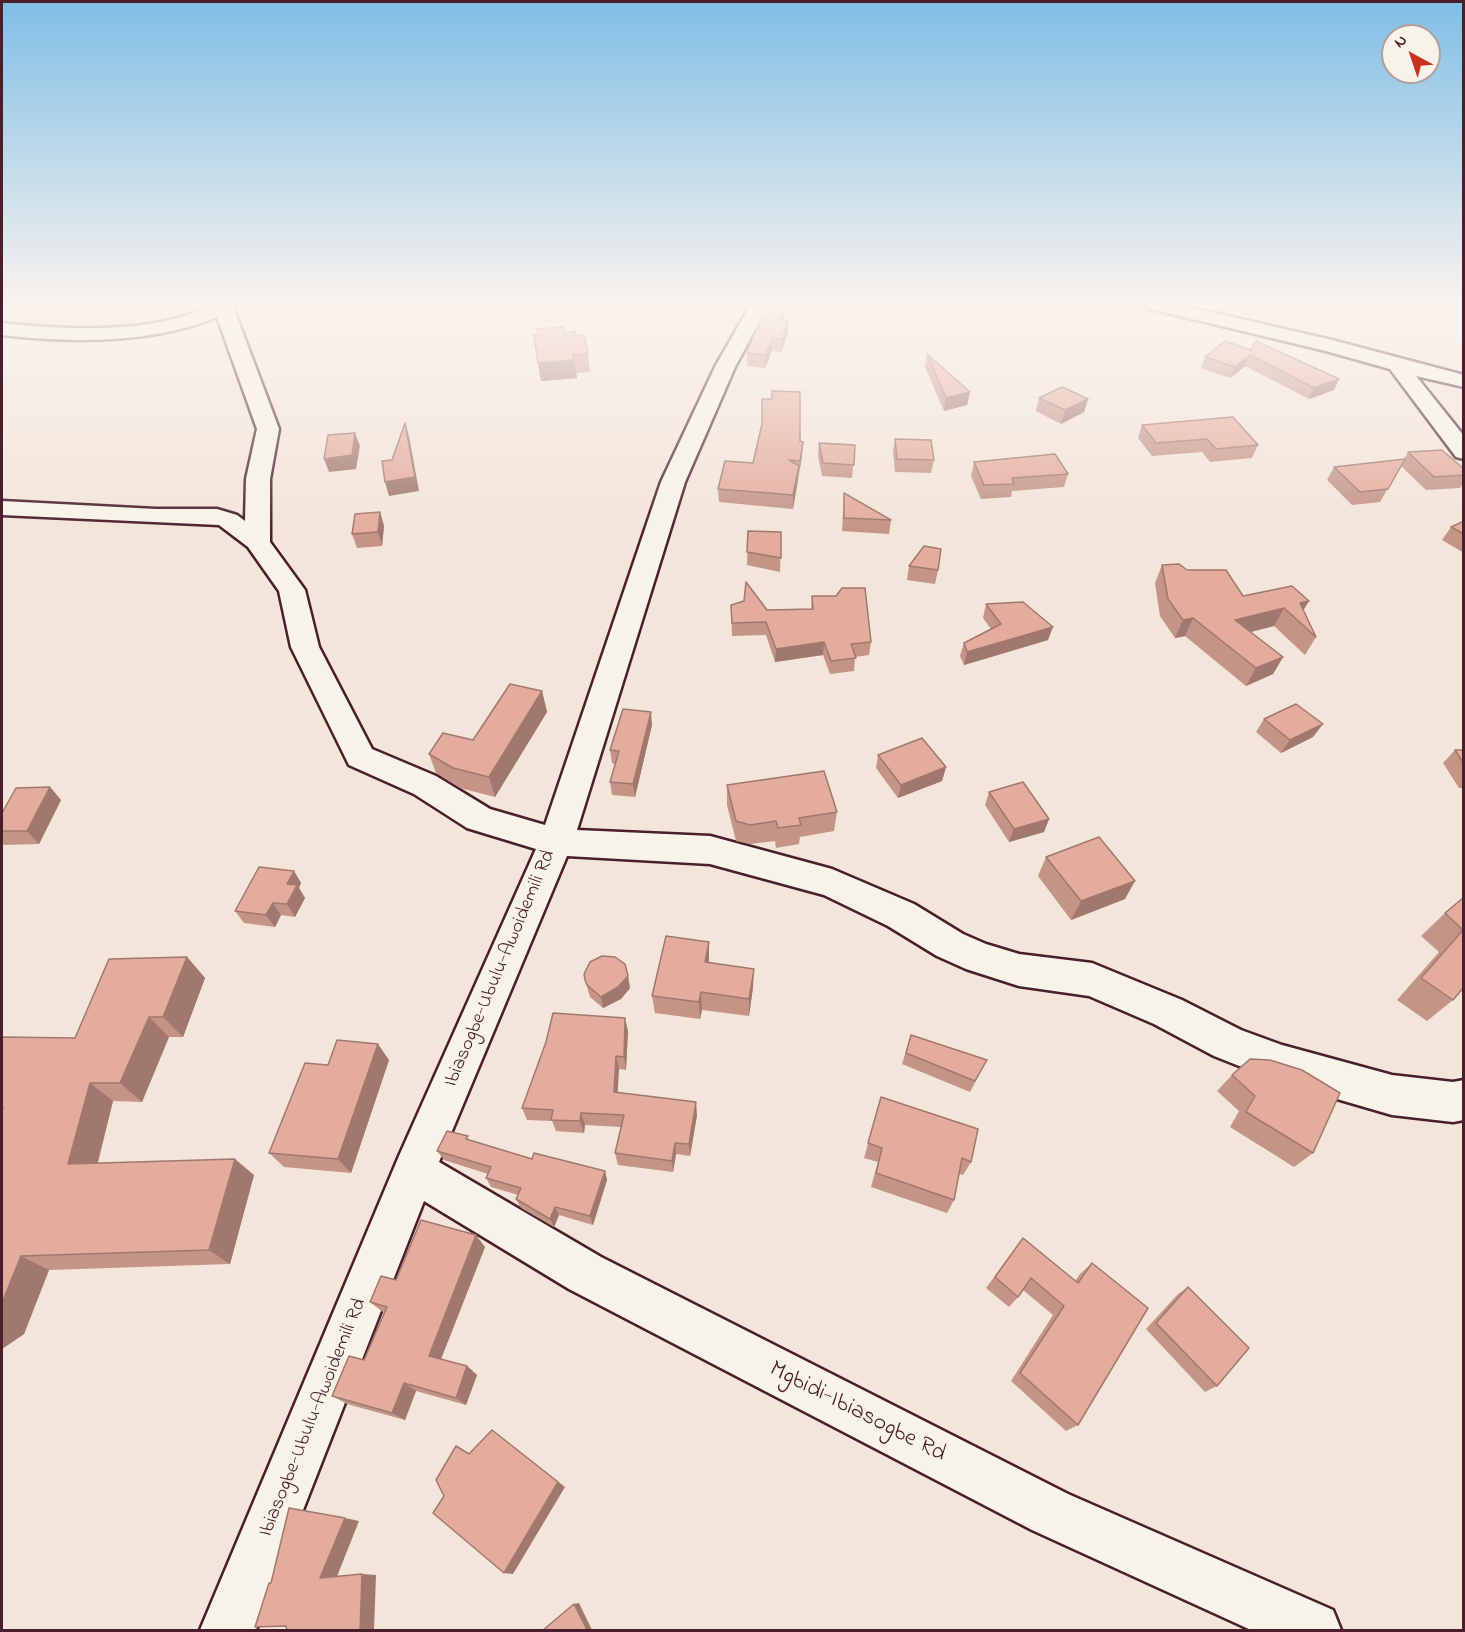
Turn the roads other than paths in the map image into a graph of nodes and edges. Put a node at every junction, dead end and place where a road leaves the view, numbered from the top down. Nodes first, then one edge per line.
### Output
1 (251, 380) edge
2 (719, 380) edge
3 (1409, 380) edge
4 (1464, 452) edge
5 (2, 508) edge
6 (256, 514) junction
7 (228, 520) junction
8 (257, 542) junction
9 (555, 842) junction
10 (1464, 1100) edge
11 (414, 1171) junction
12 (228, 1630) edge
13 (1313, 1630) edge

1 - 6 street
2 - 9 street, Ibiasogbe-Ubulu-Awoidemili Rd
3 - 4 street
5 - 7 street
6 - 7 street
6 - 8 street
7 - 8 street
8 - 9 street
9 - 10 street
9 - 11 street, Ibiasogbe-Ubulu-Awoidemili Rd
11 - 12 street, Ibiasogbe-Ubulu-Awoidemili Rd
11 - 13 street, Mgbidi-Ibiasogbe Rd

